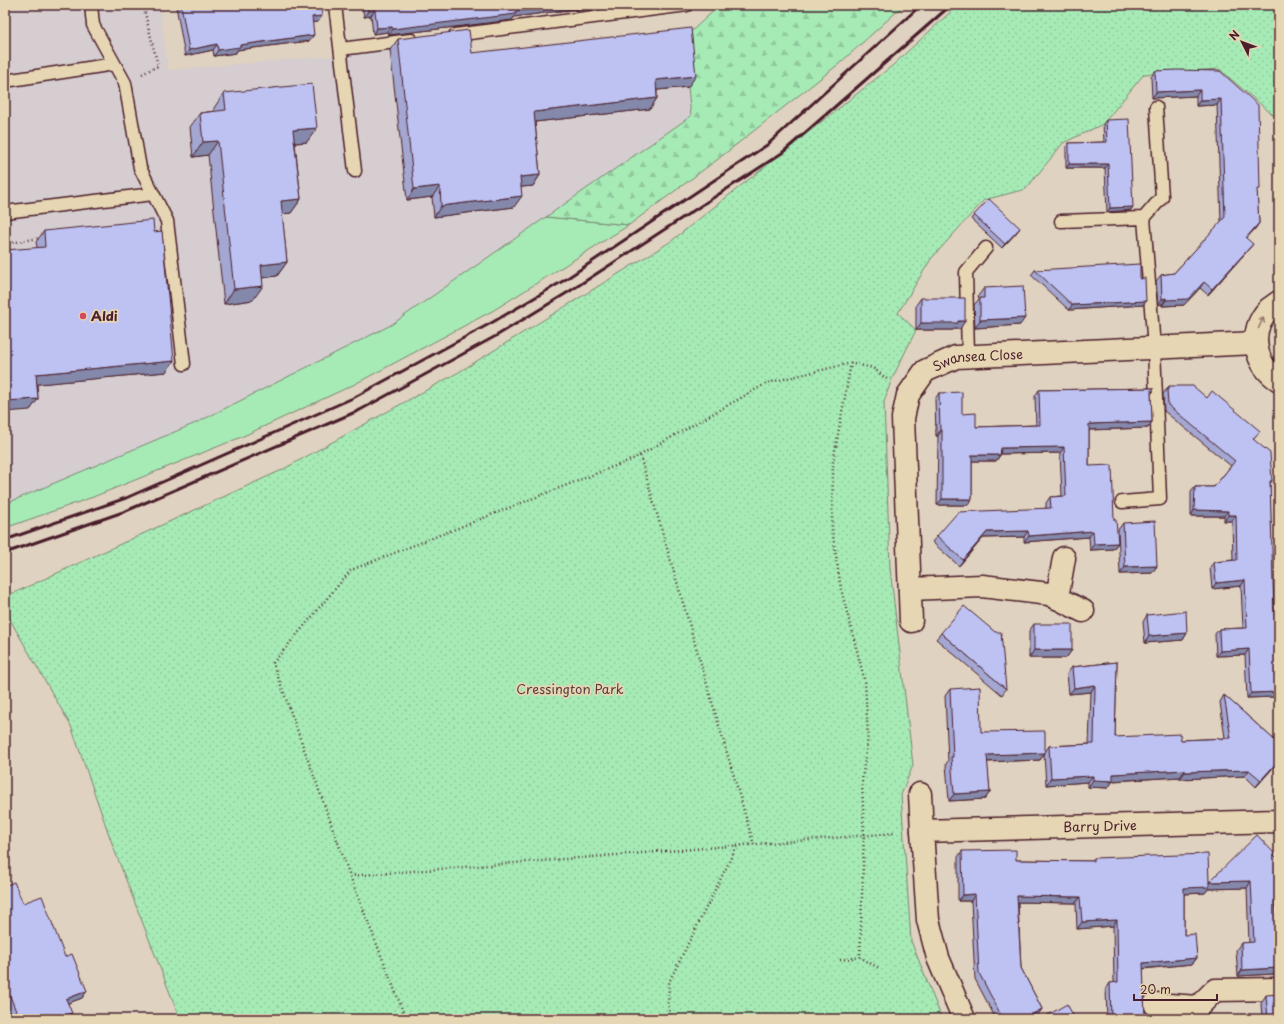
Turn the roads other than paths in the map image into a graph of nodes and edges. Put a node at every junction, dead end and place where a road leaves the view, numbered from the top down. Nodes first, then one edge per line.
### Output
1 (91, 5) edge
2 (335, 5) edge
3 (687, 5) edge
4 (443, 36) edge
5 (419, 39) edge
6 (340, 50) junction
7 (114, 64) junction
8 (5, 81) edge
9 (1156, 107) dead end
10 (355, 171) dead end
11 (153, 194) junction
12 (5, 212) edge
13 (1144, 218) junction
14 (1061, 221) dead end
15 (986, 248) dead end
16 (1279, 302) edge
17 (1256, 343) junction
18 (1154, 348) junction
19 (968, 356) junction
20 (184, 364) dead end
21 (1279, 380) edge
22 (1122, 502) dead end
23 (1064, 558) dead end
24 (910, 589) junction
25 (1057, 598) junction
26 (1083, 611) dead end
27 (911, 621) dead end
28 (920, 794) dead end
29 (1279, 821) edge
30 (922, 831) junction
31 (1279, 988) edge
32 (1155, 1004) dead end
33 (964, 1019) edge

1 - 7 lane
2 - 6 lane
3 - 4 lane
5 - 6 lane
6 - 10 lane
7 - 8 lane
7 - 11 lane
9 - 13 lane
11 - 12 lane
11 - 20 lane
13 - 14 lane
13 - 18 lane
15 - 19 lane
17 -> 16 street
17 - 18 street, Swansea Close
17 - 21 street
18 - 19 street, Swansea Close
18 - 22 lane
19 - 24 street, Swansea Close
23 - 25 street
24 - 25 street
24 - 27 street, Swansea Close
25 - 26 street
28 - 30 street
29 - 30 street, Barry Drive
30 - 33 street
31 - 32 street

